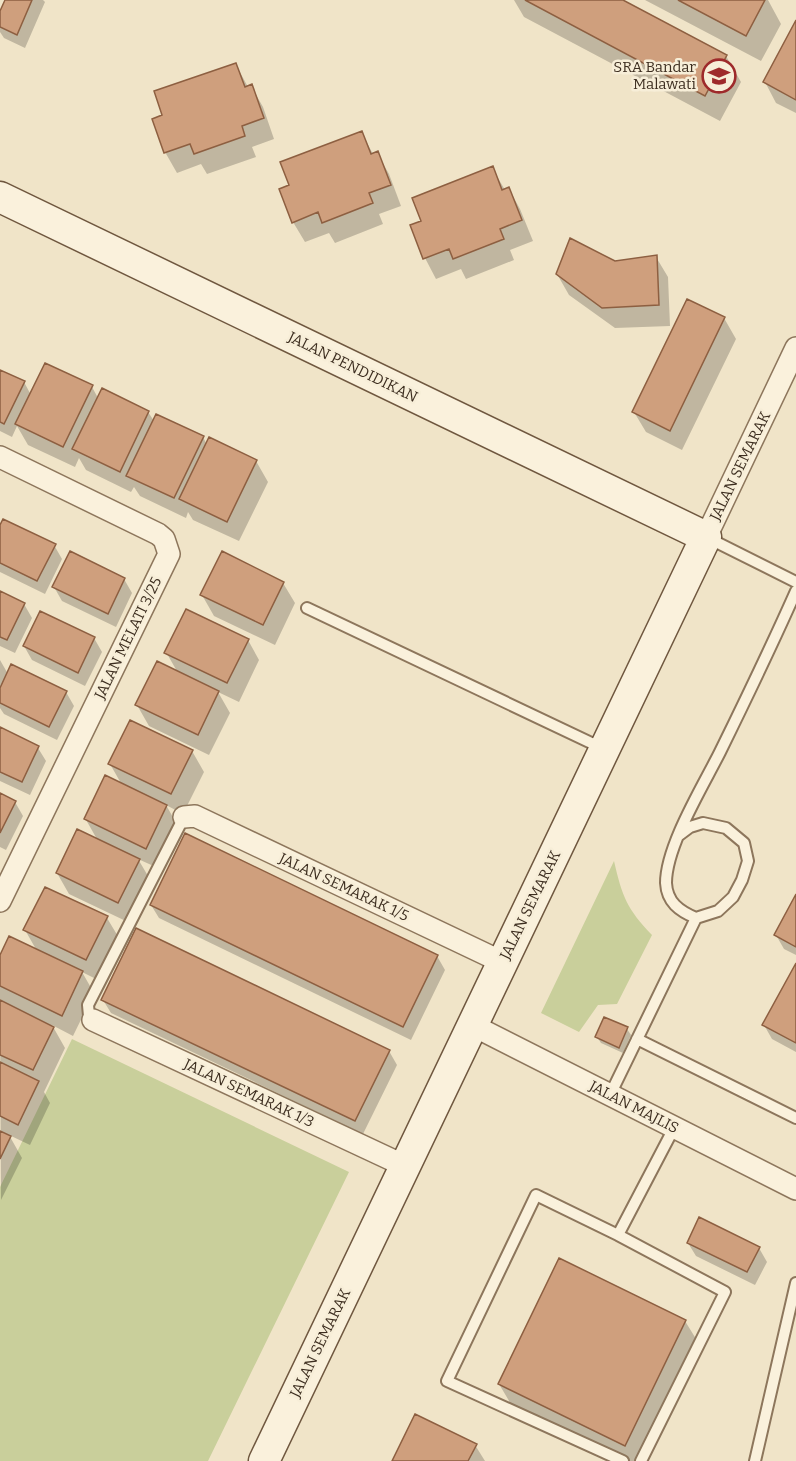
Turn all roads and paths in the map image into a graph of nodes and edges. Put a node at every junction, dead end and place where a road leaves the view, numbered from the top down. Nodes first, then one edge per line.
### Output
1 (0, 196) edge
2 (796, 348) edge
3 (0, 457) edge
4 (706, 537) junction
5 (796, 582) edge
6 (796, 591) edge
7 (308, 608) dead end
8 (604, 749) junction
9 (184, 817) joint
10 (678, 836) junction
11 (0, 901) edge
12 (696, 918) junction
13 (502, 962) junction
14 (93, 1020) joint
15 (472, 1025) junction
16 (637, 1039) junction
17 (610, 1095) junction
18 (796, 1119) edge
19 (674, 1128) junction
20 (405, 1166) junction
21 (796, 1189) edge
22 (618, 1235) junction
23 (796, 1283) edge
24 (264, 1461) edge
25 (623, 1461) edge
26 (641, 1461) edge
27 (755, 1461) edge

1 - 4 street, JALAN PENDIDIKAN
2 - 4 street, JALAN SEMARAK
3 - 11 street, JALAN MELATI 3/25
4 - 5 lane
4 - 8 street, JALAN SEMARAK
6 - 10 lane
7 - 8 lane
8 - 13 street, JALAN SEMARAK
9 - 13 street, JALAN SEMARAK 1/5
9 - 14 lane
10 - 12 lane
10 - 12 lane
12 - 16 lane
13 - 15 street, JALAN SEMARAK
14 - 20 street, JALAN SEMARAK 1/3
15 - 17 street, JALAN MAJLIS
15 - 20 street, JALAN SEMARAK
16 - 17 lane
16 - 18 lane
17 - 19 street, JALAN MAJLIS
19 - 21 street, JALAN MAJLIS
19 - 22 lane
20 - 24 street, JALAN SEMARAK
22 - 25 lane
22 - 26 lane
23 - 27 lane

